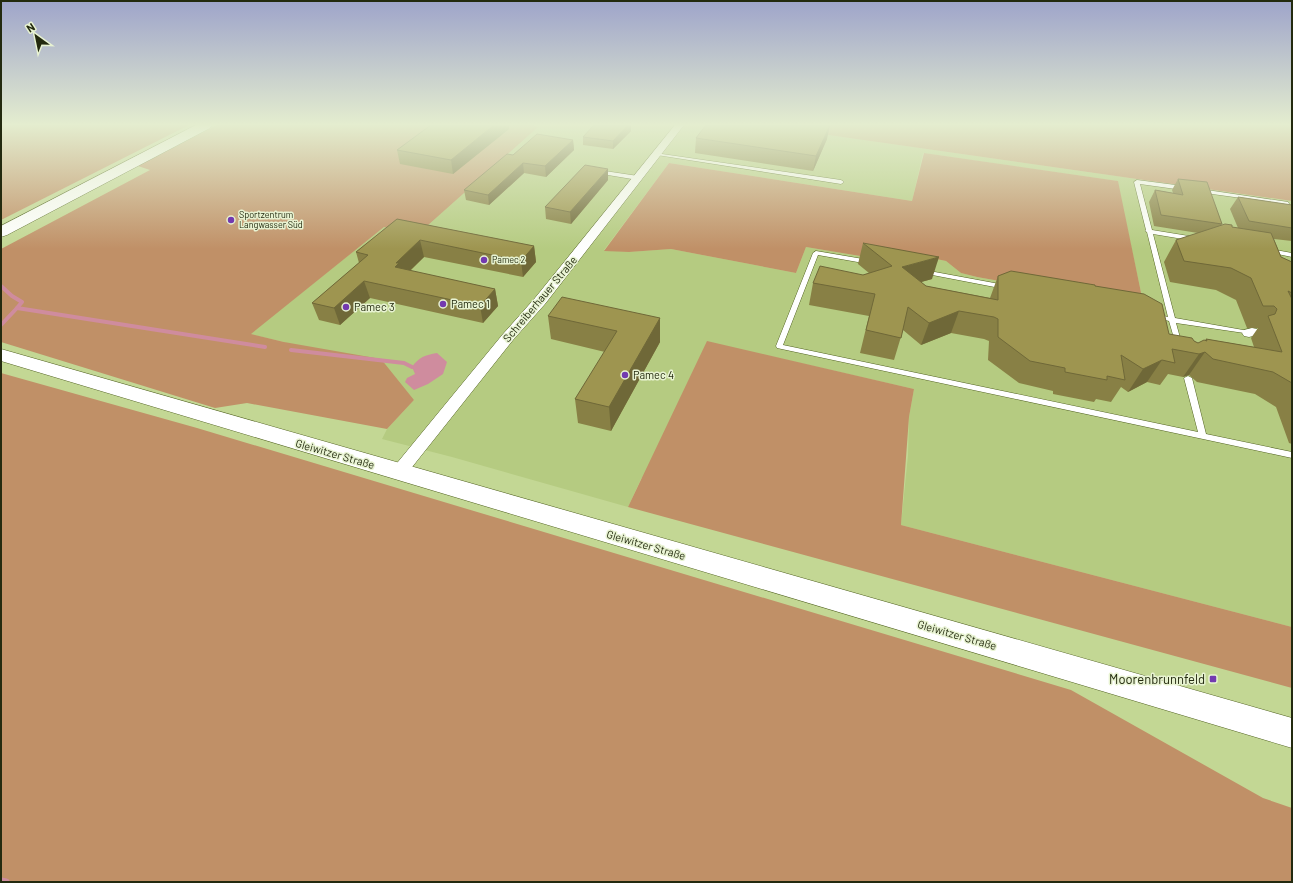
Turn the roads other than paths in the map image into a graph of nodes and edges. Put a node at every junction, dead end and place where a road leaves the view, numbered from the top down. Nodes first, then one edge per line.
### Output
1 (127, 166) edge
2 (647, 166) edge
3 (737, 166) edge
4 (594, 171) edge
5 (638, 178) junction
6 (841, 182) dead end
7 (1292, 214) edge
8 (1148, 231) junction
9 (1, 232) edge
10 (1201, 240) edge
11 (1265, 251) edge
12 (1292, 255) edge
13 (877, 264) edge
14 (916, 271) edge
15 (1016, 289) edge
16 (1148, 315) edge
17 (1172, 320) junction
18 (1250, 332) dead end
19 (1, 355) edge
20 (1181, 355) edge
21 (1188, 378) dead end
22 (1203, 436) junction
23 (1292, 455) edge
24 (399, 472) junction
25 (1292, 733) edge

1 - 9 main road
2 - 5 street, Schreiberhauer Straße
3 - 6 lane
4 - 5 lane
5 - 24 street, Schreiberhauer Straße
7 - 8 lane
8 - 10 lane
8 - 17 lane
11 - 12 lane
13 - 22 lane
14 - 15 lane
16 - 17 lane
17 - 18 lane
17 - 20 lane
19 - 24 main road, Gleiwitzer Straße
21 - 22 lane
22 - 23 lane
24 - 25 main road, Gleiwitzer Straße

